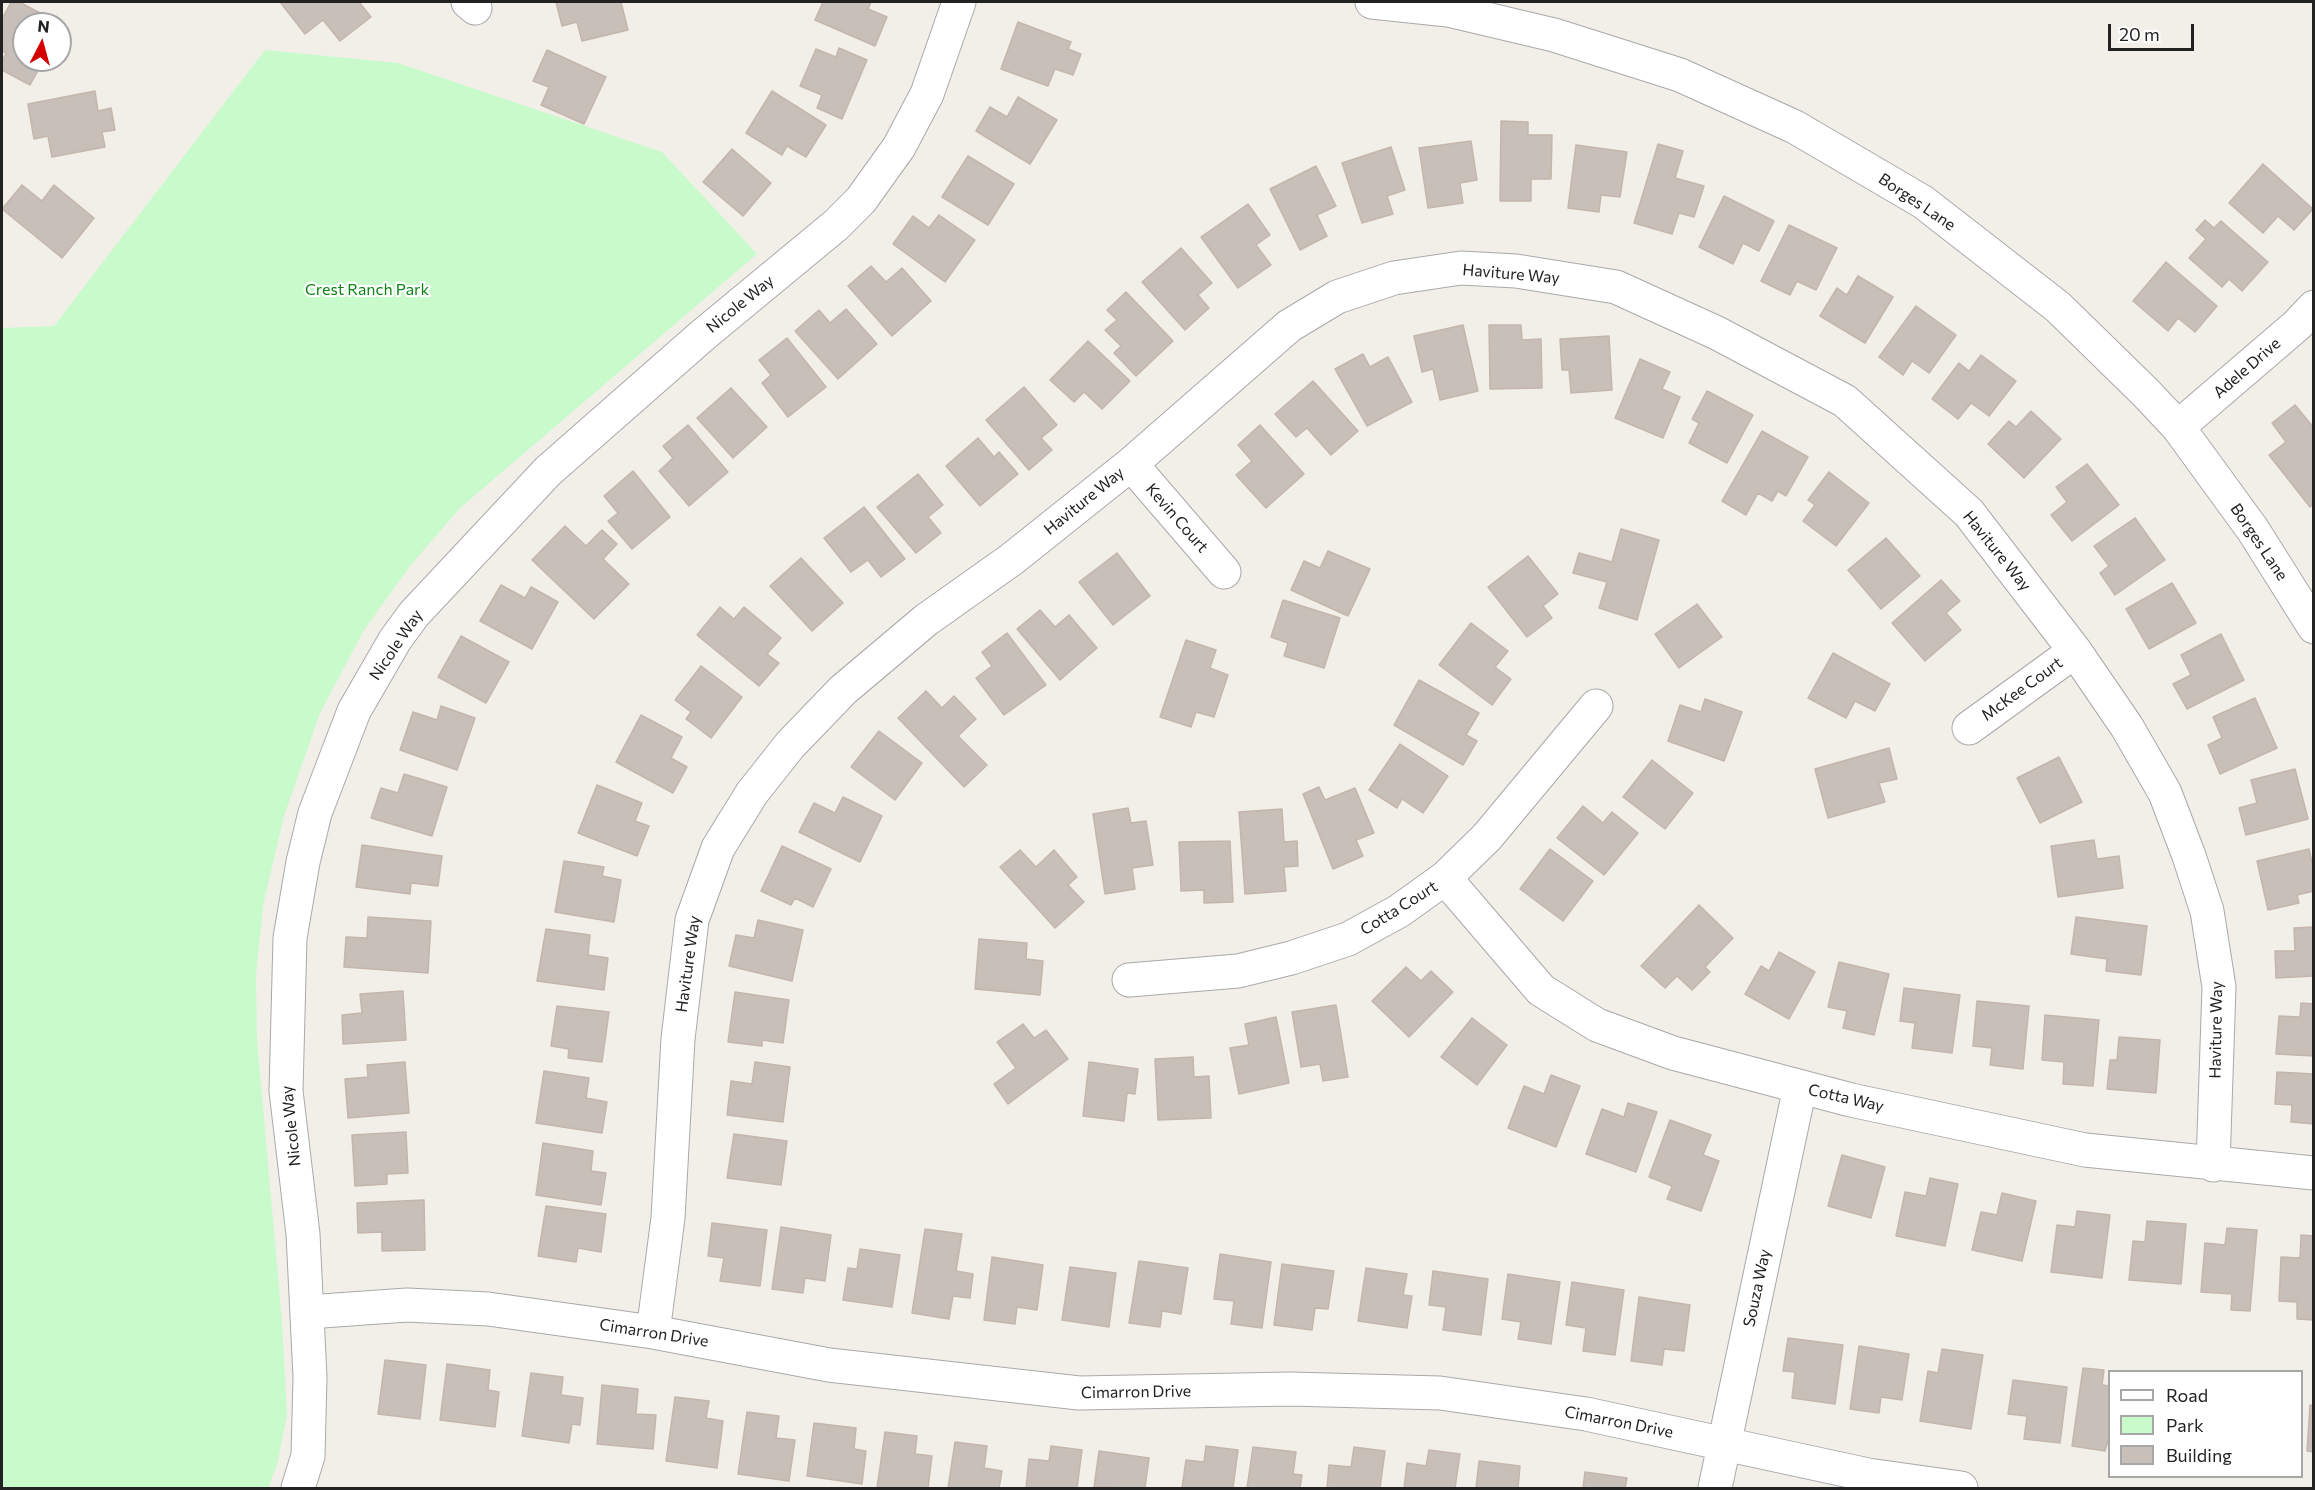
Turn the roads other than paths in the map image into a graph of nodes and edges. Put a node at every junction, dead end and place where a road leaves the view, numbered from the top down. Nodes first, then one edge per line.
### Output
1 (958, 2) edge
2 (1371, 2) edge
3 (2313, 307) edge
4 (2178, 427) junction
5 (1131, 464) junction
6 (1224, 572) dead end
7 (2313, 627) edge
8 (2075, 651) junction
9 (1596, 706) dead end
10 (1969, 728) dead end
11 (1445, 878) junction
12 (1129, 980) dead end
13 (1800, 1087) junction
14 (2213, 1165) junction
15 (2313, 1173) edge
16 (308, 1312) junction
17 (653, 1332) junction
18 (1724, 1443) junction
19 (298, 1488) edge
20 (1715, 1488) edge
21 (1961, 1488) edge

1 - 16 street, Nicole Way
2 - 4 street, Borges Lane
3 - 4 street, Adele Drive
4 - 7 street, Borges Lane
5 - 6 street, Kevin Court
5 - 8 street, Haviture Way
5 - 17 street, Haviture Way
8 - 10 street, McKee Court
8 - 14 street, Haviture Way
9 - 11 street, Cotta Court
11 - 12 street, Cotta Court
11 - 13 street, Cotta Way
13 - 14 street, Cotta Way
13 - 18 street, Souza Way
14 - 15 street, Cotta Way
16 - 17 street, Cimarron Drive
16 - 19 street, Nicole Way
17 - 18 street, Cimarron Drive
18 - 20 street, Souza Way
18 - 21 street, Cimarron Drive

